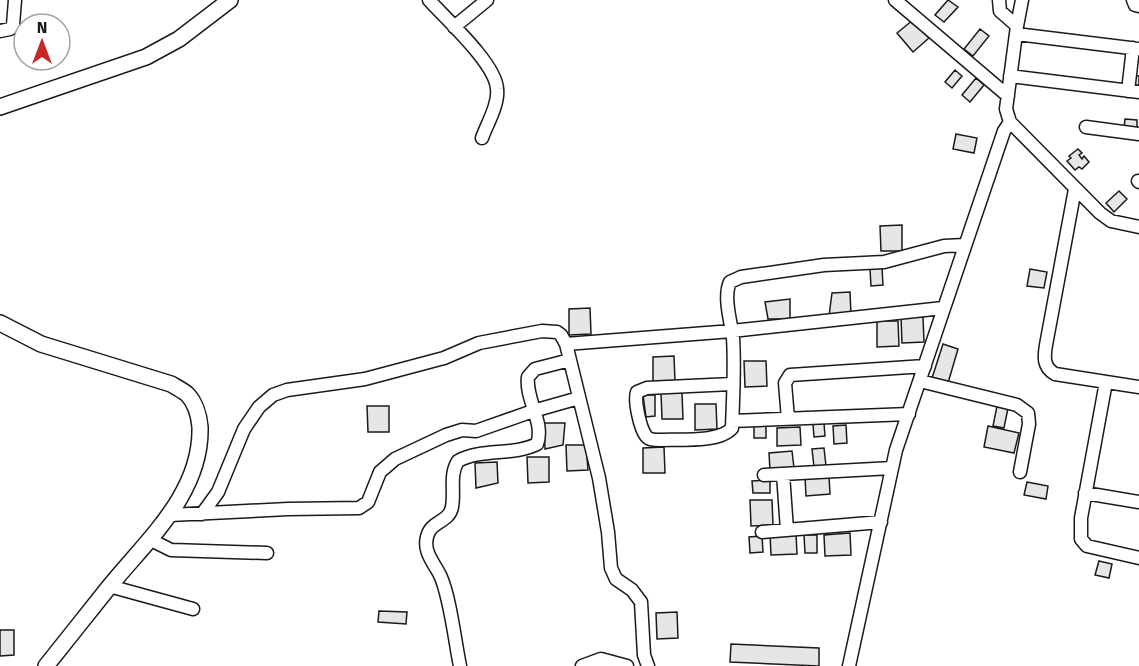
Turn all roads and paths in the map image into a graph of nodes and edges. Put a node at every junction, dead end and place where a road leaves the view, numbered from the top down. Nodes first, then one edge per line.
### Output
1 (15, 0) edge
2 (230, 0) edge
3 (429, 0) edge
4 (488, 0) edge
5 (895, 0) edge
6 (999, 0) edge
7 (1022, 0) edge
8 (1133, 0) edge
9 (1139, 6) edge
10 (454, 27) junction
11 (1016, 30) junction
12 (0, 31) edge
13 (1136, 49) edge
14 (1010, 76) junction
15 (1133, 92) edge
16 (1008, 96) junction
17 (0, 106) edge
18 (1010, 122) junction
19 (1086, 127) dead end
20 (1139, 134) edge
21 (482, 138) dead end
22 (1075, 189) junction
23 (1139, 227) edge
24 (965, 244) junction
25 (944, 308) junction
26 (0, 322) edge
27 (732, 331) junction
28 (566, 344) junction
29 (570, 360) junction
30 (925, 366) junction
31 (920, 381) junction
32 (1106, 382) junction
33 (732, 384) junction
34 (1139, 387) edge
35 (579, 398) junction
36 (533, 411) junction
37 (909, 414) junction
38 (788, 418) junction
39 (732, 421) junction
40 (892, 468) junction
41 (1020, 472) dead end
42 (783, 474) junction
43 (764, 475) dead end
44 (1085, 493) junction
45 (1139, 502) edge
46 (202, 514) junction
47 (170, 515) junction
48 (881, 522) junction
49 (787, 530) junction
50 (762, 532) dead end
51 (149, 539) junction
52 (267, 553) dead end
53 (1139, 558) edge
54 (110, 586) junction
55 (193, 609) dead end
56 (46, 666) edge
57 (460, 666) edge
58 (582, 666) edge
59 (627, 666) edge
60 (648, 666) edge
61 (849, 666) edge

1 - 12 street
2 - 17 main road
3 - 10 street
4 - 10 street
5 - 16 street
6 - 11 street
7 - 11 street
8 - 9 street
10 - 21 street
11 - 13 street
11 - 14 street
13 - 15 street
14 - 15 street
14 - 16 street
16 - 18 street
18 - 22 street
18 - 24 street
19 - 20 street
22 - 23 street
22 - 32 street
24 - 25 street
24 - 27 street
25 - 27 street
25 - 30 street
26 - 47 main road
27 - 28 street
27 - 33 street
28 - 29 street
28 - 46 street
29 - 35 street
29 - 36 street
30 - 31 street
30 - 38 street
31 - 37 street
31 - 41 street
32 - 34 street
32 - 44 street
33 - 39 street
33 - 39 street
35 - 36 street
35 - 60 street
36 - 46 street
36 - 57 street
37 - 38 street
37 - 40 street
38 - 39 street
40 - 42 street
40 - 48 street
42 - 43 street
42 - 49 street
44 - 45 street
44 - 53 street
46 - 47 street
47 - 51 main road
48 - 49 street
48 - 61 street
49 - 50 street
51 - 52 street
51 - 54 main road
54 - 55 street
54 - 56 main road
58 - 59 street

